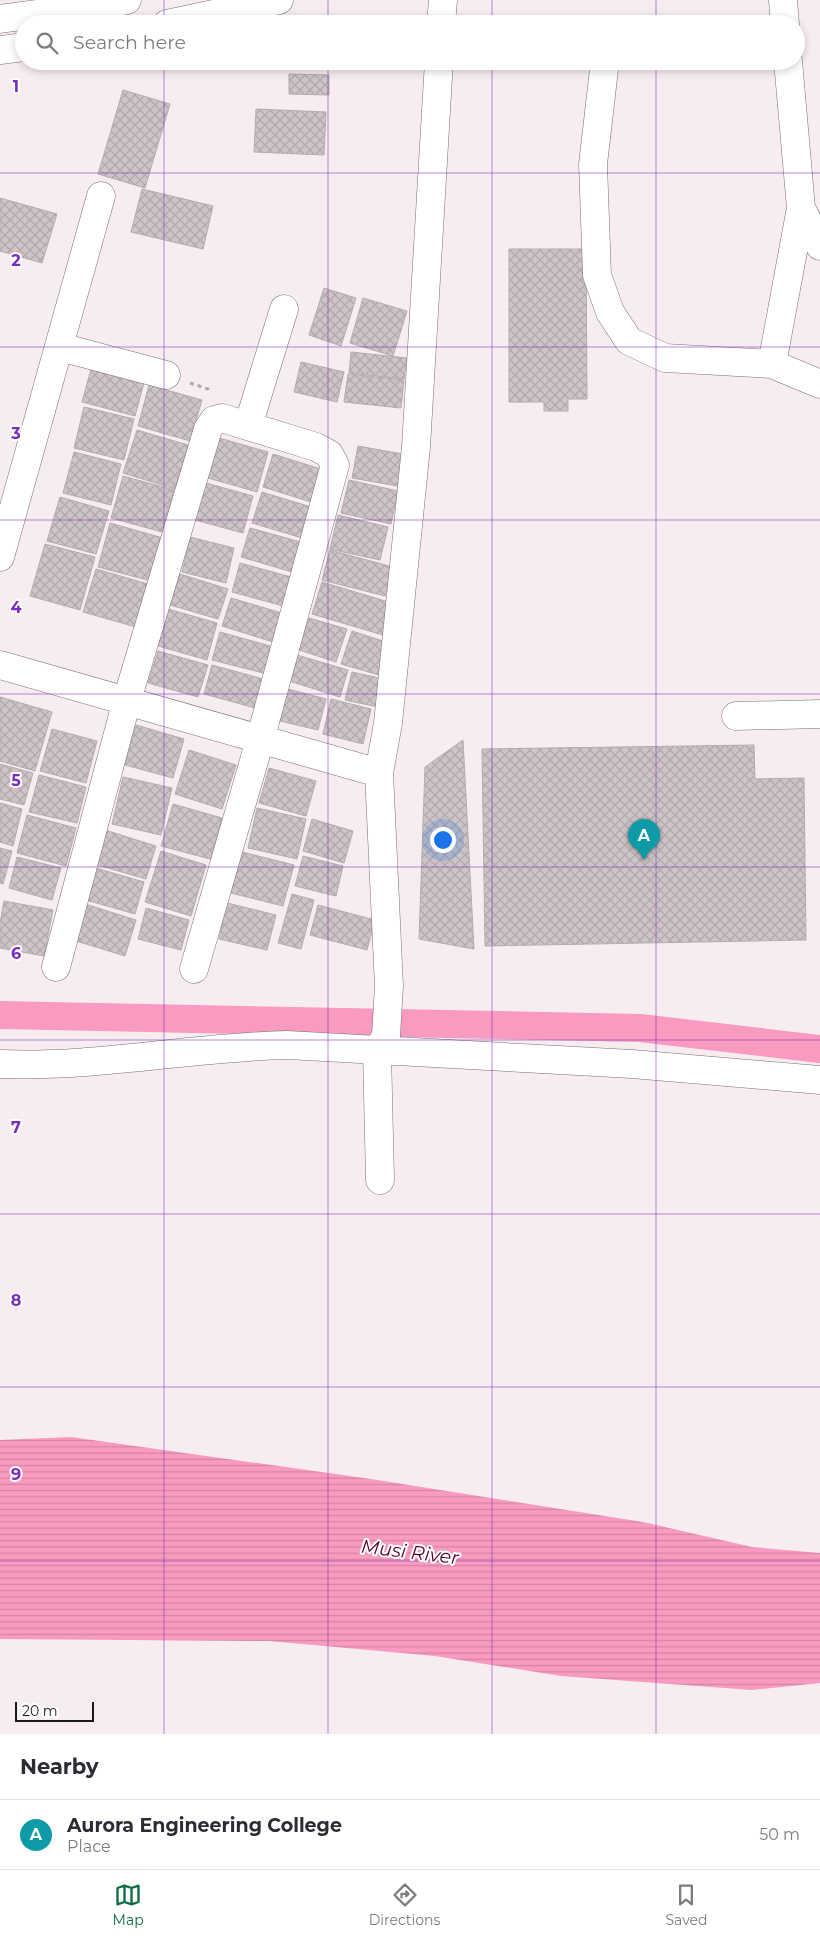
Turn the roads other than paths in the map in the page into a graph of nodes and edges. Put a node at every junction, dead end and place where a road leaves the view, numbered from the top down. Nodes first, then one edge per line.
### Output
1 (127, 0) edge
2 (279, 0) edge
3 (443, 0) edge
4 (783, 0) edge
5 (8, 12) edge
6 (209, 15) edge
7 (442, 15) edge
8 (784, 15) edge
9 (15, 48) edge
10 (0, 50) edge
11 (438, 70) edge
12 (604, 70) edge
13 (789, 70) edge
14 (101, 196) dead end
15 (801, 208) junction
16 (820, 246) edge
17 (284, 309) dead end
18 (60, 346) junction
19 (772, 364) junction
20 (166, 375) road end
21 (820, 384) edge
22 (248, 426) junction
23 (0, 557) edge
24 (0, 665) edge
25 (127, 700) junction
26 (820, 714) edge
27 (736, 716) dead end
28 (260, 740) junction
29 (379, 773) junction
30 (56, 967) dead end
31 (194, 970) dead end
32 (382, 1044) junction
33 (0, 1064) edge
34 (820, 1080) edge
35 (380, 1180) dead end

1 - 5 street
2 - 6 street
3 - 7 street
4 - 8 street
9 - 10 street
11 - 29 street
12 - 19 street
13 - 15 street
14 - 18 street
15 - 16 street
15 - 19 street
17 - 22 street
18 - 20 street
18 - 23 street
19 - 21 street
22 - 25 street
22 - 28 street
24 - 25 street
25 - 28 street
25 - 30 street
26 - 27 street
28 - 29 street
28 - 31 street
29 - 32 street
32 - 33 street
32 - 34 street
32 - 35 street

